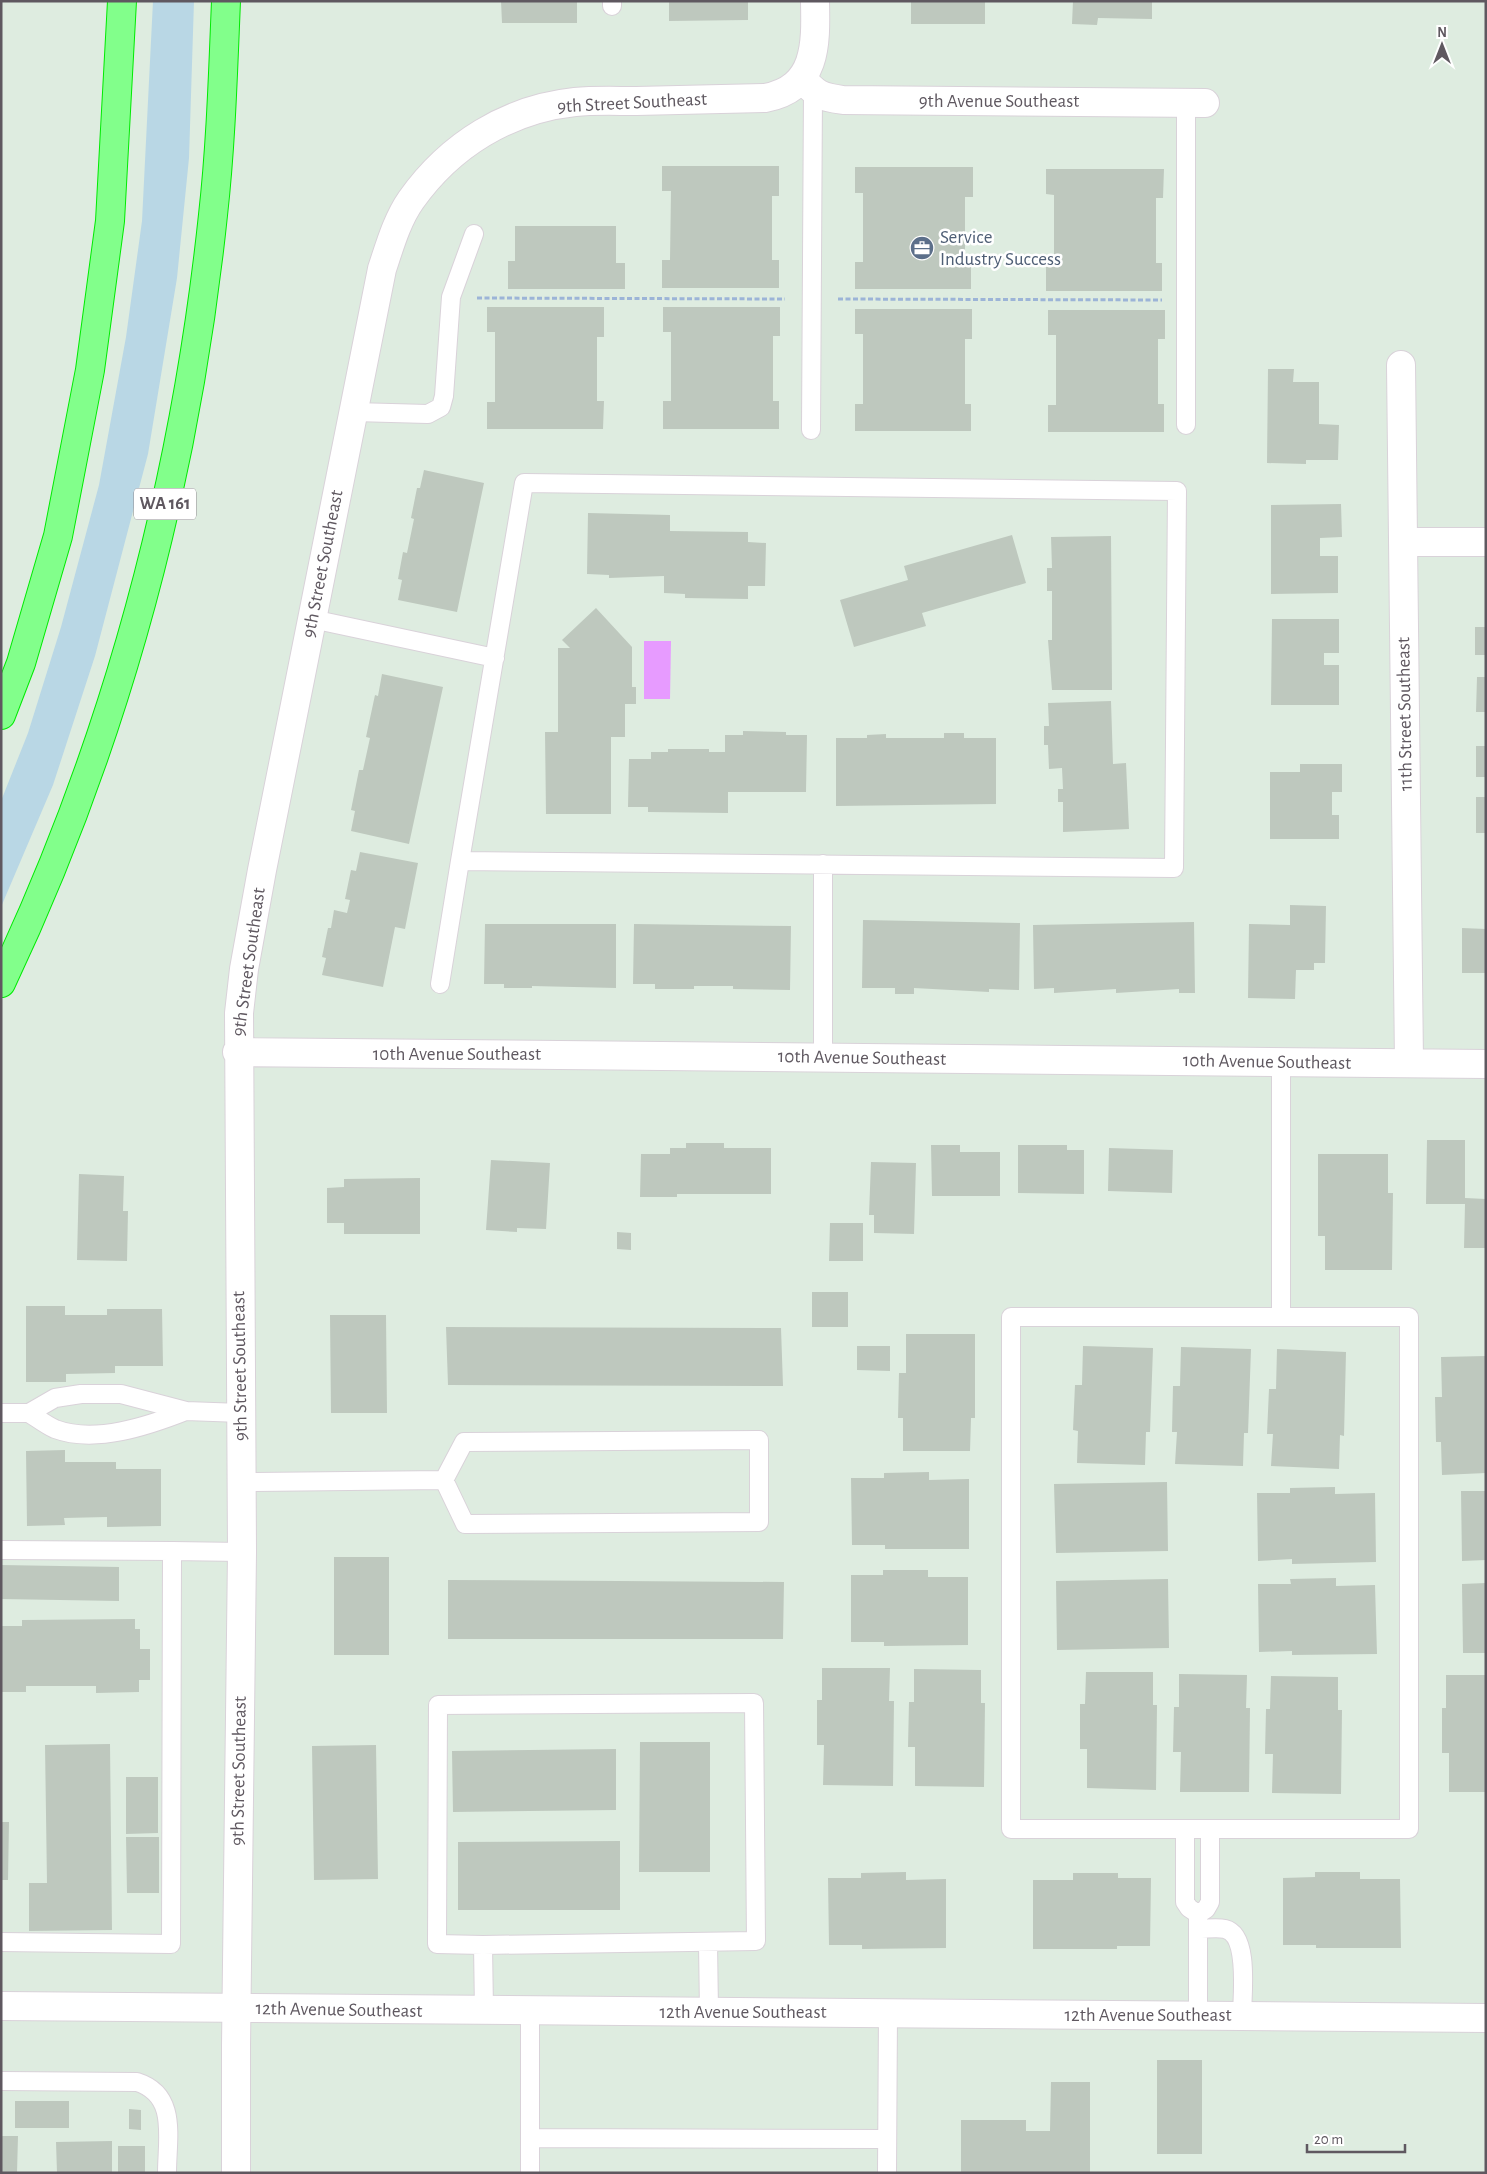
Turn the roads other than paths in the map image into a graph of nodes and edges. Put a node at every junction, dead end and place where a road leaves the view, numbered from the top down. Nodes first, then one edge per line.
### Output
1 (122, 1) edge
2 (226, 1) edge
3 (815, 1) edge
4 (808, 85) junction
5 (1195, 103) joint
6 (474, 234) dead end
7 (1401, 365) dead end
8 (354, 412) junction
9 (1186, 425) dead end
10 (811, 430) dead end
11 (1403, 542) junction
12 (1486, 542) edge
13 (312, 619) junction
14 (495, 658) junction
15 (1, 715) edge
16 (460, 861) junction
17 (823, 864) junction
18 (1, 982) edge
19 (440, 984) dead end
20 (238, 1052) junction
21 (823, 1057) junction
22 (1282, 1062) junction
23 (1409, 1063) junction
24 (1486, 1064) edge
25 (1282, 1317) junction
26 (186, 1412) junction
27 (1, 1413) edge
28 (29, 1413) junction
29 (241, 1413) junction
30 (444, 1480) junction
31 (242, 1482) junction
32 (1, 1550) edge
33 (172, 1551) junction
34 (242, 1552) junction
35 (1185, 1829) junction
36 (1210, 1829) junction
37 (1198, 1921) junction
38 (1, 1942) edge
39 (708, 1942) junction
40 (483, 1945) junction
41 (1, 2006) edge
42 (236, 2009) junction
43 (484, 2012) junction
44 (530, 2012) junction
45 (709, 2012) junction
46 (888, 2013) junction
47 (1198, 2015) junction
48 (1242, 2016) junction
49 (1486, 2018) edge
50 (1, 2081) edge
51 (530, 2138) junction
52 (887, 2139) junction
53 (167, 2173) edge
54 (236, 2173) edge
55 (530, 2173) edge
56 (887, 2173) edge

1 - 15 highway
2 - 18 highway, WA 161
3 - 4 street
4 - 5 street, 9th Avenue Southeast
4 - 8 street, 9th Street Southeast
4 - 10 lane
5 - 9 lane
6 - 8 lane
7 - 11 street, 11th Street Southeast
8 - 13 street, 9th Street Southeast
11 - 12 street
11 - 23 street, 11th Street Southeast
13 - 14 lane
13 - 20 street, 9th Street Southeast
14 - 16 lane
14 - 17 lane
16 - 17 lane
16 - 19 lane
17 - 21 lane
20 - 21 street, 10th Avenue Southeast
20 - 29 street, 9th Street Southeast
21 - 22 street, 10th Avenue Southeast
22 - 23 street, 10th Avenue Southeast
22 - 25 lane
23 - 24 street, 10th Avenue Southeast
25 - 35 lane
25 - 36 lane
26 - 28 lane
26 - 28 lane
26 - 29 lane
27 - 28 lane
29 - 31 street, 9th Street Southeast
30 - 30 lane
30 - 31 lane
31 - 34 street, 9th Street Southeast
32 - 33 lane
33 - 34 lane
33 - 38 lane
34 - 42 street, 9th Street Southeast
35 - 36 lane
35 - 37 lane
36 - 37 lane
37 - 47 lane
37 - 48 lane
39 - 40 lane
39 - 40 lane
39 - 45 lane
40 - 43 lane
41 - 42 street, 12th Avenue Southeast
42 - 43 street, 12th Avenue Southeast
42 - 54 street, 9th Street Southeast
43 - 44 street, 12th Avenue Southeast
44 - 45 street, 12th Avenue Southeast
44 - 51 lane
45 - 46 street, 12th Avenue Southeast
46 - 47 street, 12th Avenue Southeast
46 - 52 lane
47 - 48 street, 12th Avenue Southeast
48 - 49 street, 12th Avenue Southeast
50 - 53 lane
51 - 52 lane
51 - 55 lane
52 - 56 lane

